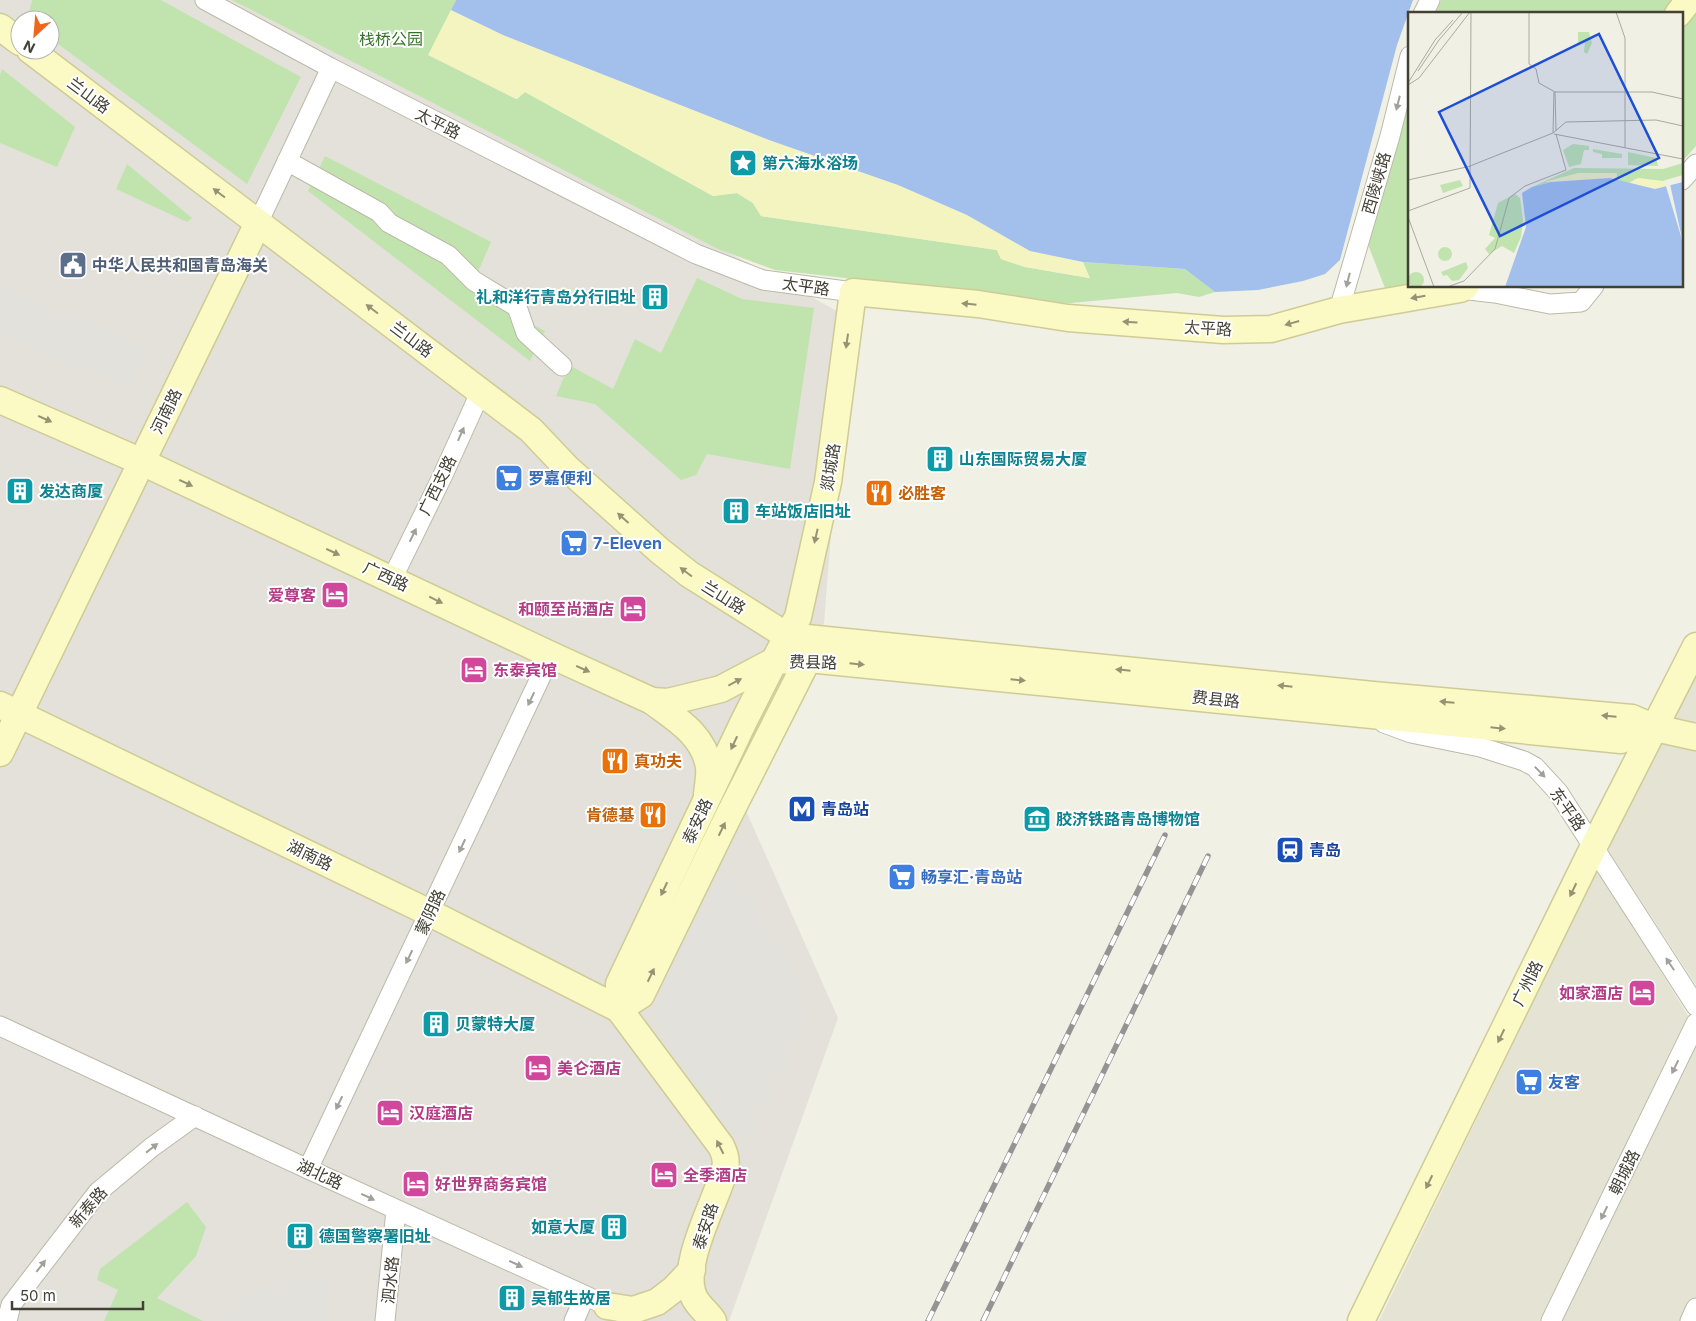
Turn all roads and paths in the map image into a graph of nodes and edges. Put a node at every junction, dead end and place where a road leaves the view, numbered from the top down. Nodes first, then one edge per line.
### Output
1 (206, 0) edge
2 (1430, 0) edge
3 (1689, 0) edge
4 (1424, 12) edge
5 (1680, 12) edge
6 (43, 60) edge
7 (1408, 64) edge
8 (331, 68) junction
9 (287, 161) junction
10 (1696, 164) edge
11 (1684, 178) edge
12 (258, 223) junction
13 (1463, 288) edge
14 (1592, 288) edge
15 (853, 292) junction
16 (1339, 310) junction
17 (562, 366) dead end
18 (481, 391) junction
19 (0, 400) edge
20 (142, 462) junction
21 (392, 579) junction
22 (786, 636) junction
23 (1696, 646) edge
24 (551, 655) junction
25 (808, 659) junction
26 (774, 662) junction
27 (652, 701) junction
28 (9, 710) edge
29 (1362, 714) junction
30 (1655, 728) junction
31 (1696, 736) edge
32 (0, 753) edge
33 (706, 802) junction
34 (1594, 846) junction
35 (430, 913) junction
36 (1696, 1006) edge
37 (619, 1009) junction
38 (1696, 1023) edge
39 (0, 1026) edge
40 (195, 1116) junction
41 (308, 1169) junction
42 (396, 1210) junction
43 (692, 1270) junction
44 (596, 1301) junction
45 (1696, 1308) edge
46 (6, 1309) edge
47 (386, 1321) edge
48 (574, 1321) edge
49 (640, 1321) edge
50 (714, 1321) edge
51 (1361, 1321) edge
52 (1551, 1321) edge
53 (1690, 1321) edge

1 - 8 street, 太平路
2 - 4 street
3 - 5 main road
12 -> 6 main road, 兰山路
7 -> 16 street, 西陵峡路
8 - 9 street, 河南路
8 - 15 street, 太平路
9 - 12 street, 河南路
9 - 17 street
10 - 11 street
18 -> 12 main road, 兰山路
12 - 20 main road, 河南路
13 - 14 street
13 -> 16 main road, 太平路
16 -> 15 main road, 太平路
15 -> 22 main road, 郯城路
21 -> 18 street, 广西支路
22 -> 18 main road, 兰山路
19 -> 20 main road, 广西路
20 -> 21 main road, 广西路
20 - 28 main road, 河南路
21 -> 24 main road, 广西路
22 - 25 main road
22 - 26 main road, 泰安路
30 -> 22 main road, 费县路
23 - 30 main road, 广州路
24 -> 27 main road, 广西路
24 -> 35 street, 蒙阴路
25 - 26 main road, 费县路
25 -> 29 main road, 费县路
37 -> 25 main road, 泰安路
27 -> 26 main road, 广西路
26 -> 33 main road, 泰安路
27 - 33 main road
28 - 32 main road, 河南路
28 - 35 main road, 湖南路
29 -> 30 main road, 费县路
29 -> 34 street, 东平路
30 - 31 main road, 费县路
30 - 34 main road, 广州路
33 -> 37 main road, 泰安路
36 -> 34 street, 东平路
34 -> 51 main road, 广州路
35 - 37 main road, 湖南路
35 -> 41 street, 蒙阴路
43 -> 37 main road, 泰安路
38 -> 52 street, 朝城路
39 - 40 street, 湖北路
40 - 41 street, 湖北路
46 -> 40 street, 新泰路
41 -> 42 street, 湖北路
42 -> 44 street, 湖北路
42 - 47 street, 泗水路
43 - 44 main road
43 - 50 main road, 泰安路
44 - 48 street
44 - 49 street, 湖北路
45 - 53 street

